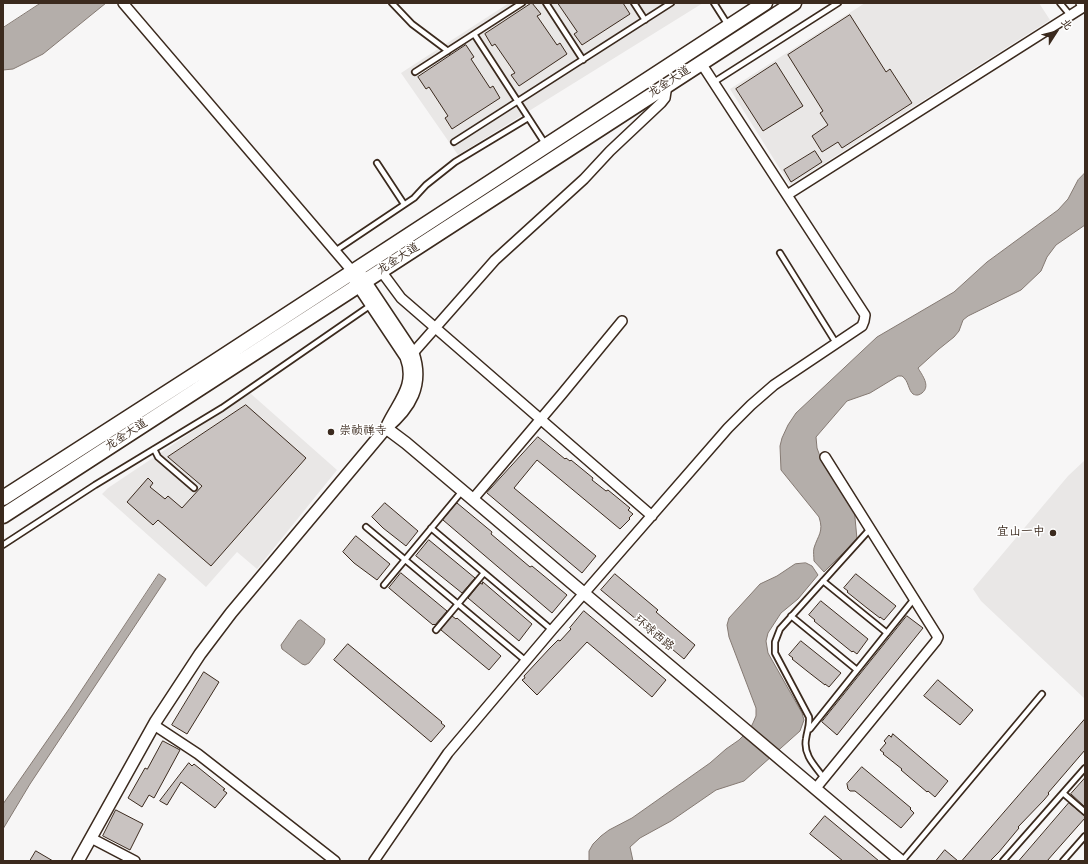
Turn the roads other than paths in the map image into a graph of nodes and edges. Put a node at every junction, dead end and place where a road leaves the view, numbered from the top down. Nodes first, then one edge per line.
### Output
1 (123, 3) edge
2 (392, 3) edge
3 (522, 3) edge
4 (546, 3) edge
5 (634, 3) edge
6 (671, 3) edge
7 (714, 3) edge
8 (765, 3) edge
9 (794, 3) edge
10 (838, 3) edge
11 (1060, 3) edge
12 (1082, 3) edge
13 (1085, 6) edge
14 (1070, 15) junction
15 (645, 20) junction
16 (729, 27) junction
17 (474, 34) junction
18 (448, 51) junction
19 (583, 60) junction
20 (701, 63) junction
21 (415, 72) dead end
22 (714, 82) junction
23 (667, 85) junction
24 (518, 101) junction
25 (528, 118) junction
26 (454, 142) dead end
27 (546, 146) junction
28 (377, 163) dead end
29 (787, 195) junction
30 (404, 204) junction
31 (335, 251) junction
32 (780, 253) dead end
33 (354, 271) junction
34 (382, 271) junction
35 (362, 284) junction
36 (371, 305) junction
37 (622, 321) dead end
38 (435, 328) junction
39 (836, 343) junction
40 (413, 353) junction
41 (541, 420) junction
42 (386, 428) junction
43 (154, 449) junction
44 (825, 458) dead end
45 (194, 488) dead end
46 (463, 490) junction
47 (3, 498) edge
48 (473, 499) junction
49 (3, 516) edge
50 (652, 516) junction
51 (366, 527) dead end
52 (431, 528) junction
53 (870, 529) junction
54 (3, 546) edge
55 (405, 560) junction
56 (484, 573) junction
57 (823, 581) junction
58 (384, 585) dead end
59 (584, 593) junction
60 (914, 599) junction
61 (458, 604) junction
62 (791, 616) junction
63 (436, 630) dead end
64 (552, 630) junction
65 (887, 632) junction
66 (526, 661) junction
67 (857, 670) junction
68 (1042, 694) dead end
69 (154, 725) junction
70 (808, 730) junction
71 (1085, 768) edge
72 (824, 778) junction
73 (816, 788) junction
74 (1064, 793) junction
75 (1085, 812) edge
76 (1085, 836) edge
77 (91, 838) junction
78 (78, 861) edge
79 (135, 861) edge
80 (335, 861) edge
81 (374, 861) edge
82 (901, 861) edge
83 (1003, 861) edge
84 (1063, 861) edge

1 - 31 street
2 - 18 lane
3 - 17 lane
4 - 19 lane
5 - 15 lane
6 - 15 lane
7 - 16 lane
8 - 16 main road, 龙金大道
9 - 20 main road, 龙金大道
10 - 22 lane
11 - 14 lane
12 - 13 street
13 - 14 street
14 - 29 street
15 - 19 lane
16 - 27 main road, 龙金大道
17 - 18 lane
17 - 24 lane
18 - 21 lane
19 - 24 lane
20 - 22 street
20 - 23 main road, 龙金大道
22 - 29 street
23 - 34 main road, 龙金大道
23 - 38 street
24 - 25 lane
24 - 26 lane
25 - 27 lane
25 - 30 lane
27 - 33 main road, 龙金大道
28 - 30 lane
29 - 39 street
30 - 31 lane
31 - 33 street
32 - 39 lane
33 - 35 street
33 - 47 main road, 龙金大道
34 - 35 main road, 龙金大道
34 - 38 street
35 - 36 street
35 - 40 street
35 - 49 main road, 龙金大道
36 - 42 street
36 - 43 lane
37 - 41 street
38 - 40 street
38 - 41 street
39 - 50 street
40 - 42 street
41 - 48 street
41 - 50 street
42 - 46 street, 环球西路
42 - 69 street
43 - 45 lane
43 - 54 lane
44 - 53 street
46 - 48 street, 环球西路
46 - 52 lane
48 - 59 street, 环球西路
50 - 59 street
51 - 55 lane
52 - 55 lane
52 - 56 lane
53 - 57 lane
53 - 60 street
55 - 58 lane
55 - 61 lane
56 - 61 lane
56 - 64 lane
57 - 62 lane
57 - 65 lane
59 - 64 street
59 - 73 street, 环球西路
60 - 65 lane
60 - 72 street
61 - 63 lane
61 - 66 lane
62 - 67 lane
62 - 70 lane
64 - 66 street
65 - 67 lane
66 - 81 street
67 - 70 lane
68 - 82 lane
69 - 77 street
69 - 80 street
70 - 72 lane
71 - 74 lane
72 - 73 street
73 - 82 street, 环球西路
74 - 75 lane
74 - 83 lane
76 - 84 lane
77 - 78 street
77 - 79 street

